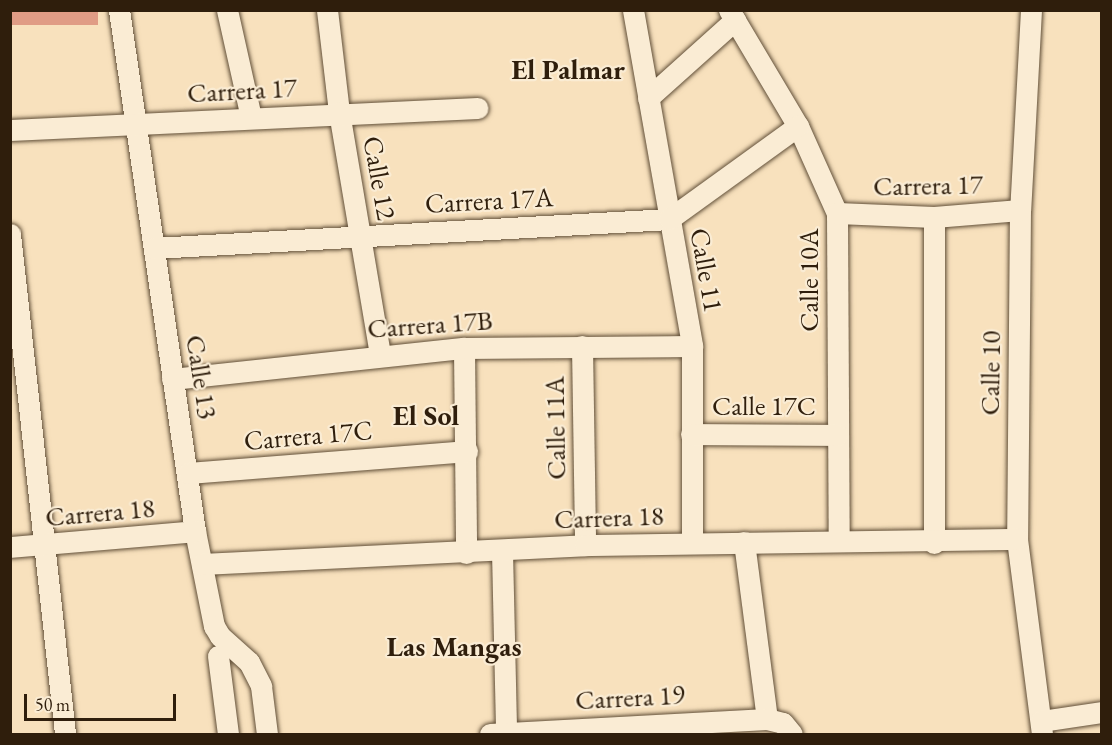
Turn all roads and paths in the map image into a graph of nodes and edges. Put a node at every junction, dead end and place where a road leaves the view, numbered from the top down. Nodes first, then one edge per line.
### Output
1 (119, 10) edge
2 (227, 10) edge
3 (327, 10) edge
4 (633, 10) edge
5 (1031, 10) edge
6 (732, 15) edge
7 (648, 98) junction
8 (477, 108) dead end
9 (339, 112) junction
10 (251, 117) junction
11 (135, 125) junction
12 (798, 126) junction
13 (10, 130) edge
14 (1020, 210) junction
15 (837, 213) junction
16 (934, 217) junction
17 (669, 219) junction
18 (10, 234) edge
19 (361, 235) junction
20 (154, 248) junction
21 (582, 346) junction
22 (692, 346) junction
23 (464, 348) junction
24 (380, 354) junction
25 (172, 379) junction
26 (691, 434) junction
27 (837, 435) junction
28 (467, 451) junction
29 (189, 473) junction
30 (195, 531) junction
31 (1017, 539) junction
32 (839, 541) junction
33 (744, 542) junction
34 (692, 543) junction
35 (934, 543) junction
36 (45, 546) junction
37 (585, 546) junction
38 (10, 547) edge
39 (502, 551) junction
40 (466, 553) junction
41 (202, 564) junction
42 (218, 656) dead end
43 (1101, 712) edge
44 (770, 720) junction
45 (1041, 728) edge
46 (659, 729) edge
47 (498, 733) edge
48 (530, 733) edge
49 (65, 735) edge
50 (228, 735) edge
51 (267, 735) edge
52 (792, 735) edge

1 - 11 street, Calle 13
2 - 10 street
3 - 9 street, Calle 12
4 - 7 street, Calle 11
5 - 14 street, Calle 10
6 - 7 street
6 - 12 street, Calle 10A
7 - 17 street, Calle 11
8 - 9 street, Carrera 17
9 - 10 street, Carrera 17
9 - 19 street, Calle 12
10 - 11 street, Carrera 17
11 - 13 street, Carrera 17
11 - 20 street, Calle 13
12 - 15 street, Calle 10A
12 - 17 street
14 - 16 street, Carrera 17
14 - 31 street, Calle 10
15 - 16 street, Carrera 17
15 - 27 street, Calle 10A
16 - 35 street, Calle 10
17 - 19 street, Carrera 17A
17 - 22 street, Calle 11
18 - 36 street
19 - 20 street, Carrera 17A
19 - 24 street, Calle 12
20 - 25 street, Calle 13
21 - 22 street, Carrera 17B
21 - 23 street, Carrera 17B
21 - 37 street, Calle 11A
22 - 26 street, Calle 11
23 - 24 street, Carrera 17B
23 - 28 street
24 - 25 street, Carrera 17B
25 - 29 street, Calle 13
26 - 27 street, Calle 17C
26 - 34 street, Calle 11
27 - 32 street, Calle 10A
28 - 29 street, Carrera 17C
28 - 40 street
29 - 30 street, Calle 13
30 - 36 street, Carrera 18
30 - 41 street, Calle 13
31 - 35 street, Carrera 18
31 - 45 street, Calle 10
32 - 33 street, Carrera 18
32 - 35 street, Carrera 18
33 - 34 street, Carrera 18
33 - 44 street
34 - 37 street, Carrera 18
36 - 38 street, Carrera 18
36 - 49 street
37 - 39 street, Carrera 18
39 - 40 street, Carrera 18
39 - 47 street
40 - 41 street, Carrera 18
41 - 51 street, Calle 13
42 - 50 street
43 - 45 street
44 - 46 street, Carrera 19
44 - 52 street
46 - 48 street, Carrera 19
47 - 48 street, Carrera 19

